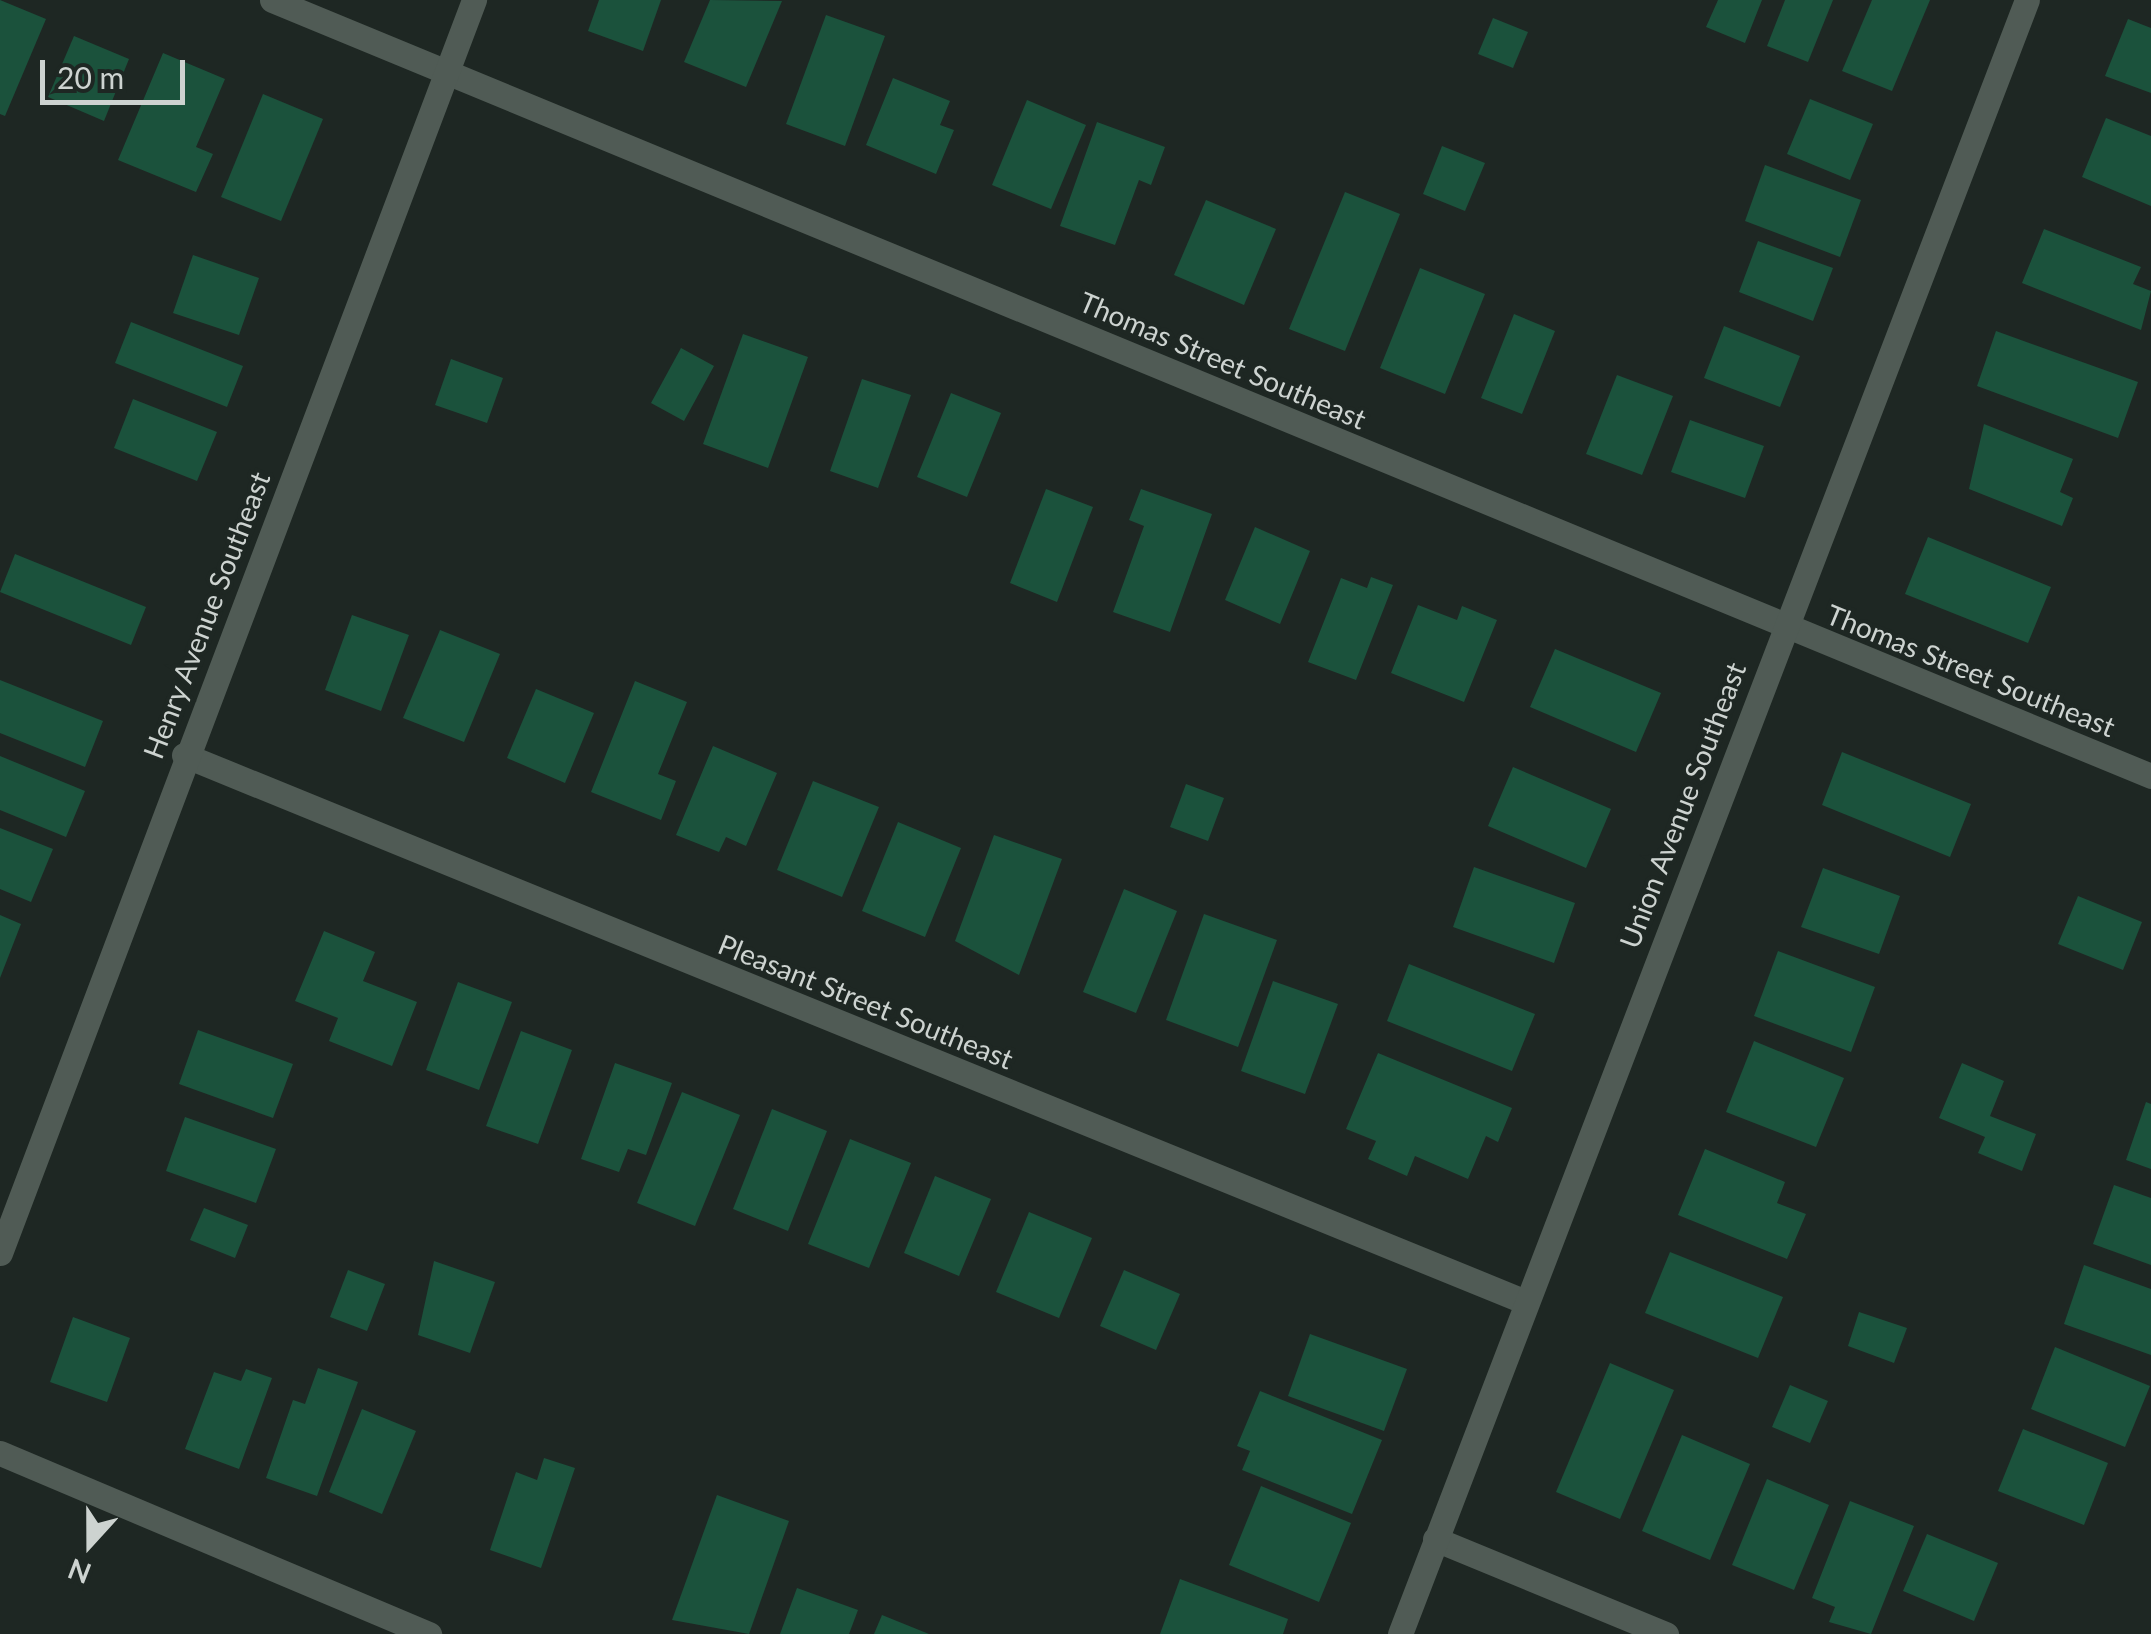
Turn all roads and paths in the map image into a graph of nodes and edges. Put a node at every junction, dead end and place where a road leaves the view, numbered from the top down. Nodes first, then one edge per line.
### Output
1 (272, 0) edge
2 (474, 0) edge
3 (2027, 0) edge
4 (447, 71) junction
5 (1782, 624) junction
6 (184, 755) junction
7 (2151, 776) edge
8 (0, 1253) edge
9 (1526, 1302) junction
10 (0, 1453) edge
11 (1435, 1539) junction
12 (430, 1634) edge
13 (1400, 1634) edge
14 (1666, 1634) edge

1 - 4 street, Thomas Street Southeast
2 - 4 street, Henry Avenue Southeast
3 - 5 street, Union Avenue Southeast
4 - 5 street, Thomas Street Southeast
4 - 6 street, Henry Avenue Southeast
5 - 7 street, Thomas Street Southeast
5 - 9 street, Union Avenue Southeast
6 - 8 street, Henry Avenue Southeast
6 - 9 street, Pleasant Street Southeast
9 - 11 street, Union Avenue Southeast
10 - 12 street
11 - 13 street, Union Avenue Southeast
11 - 14 street

